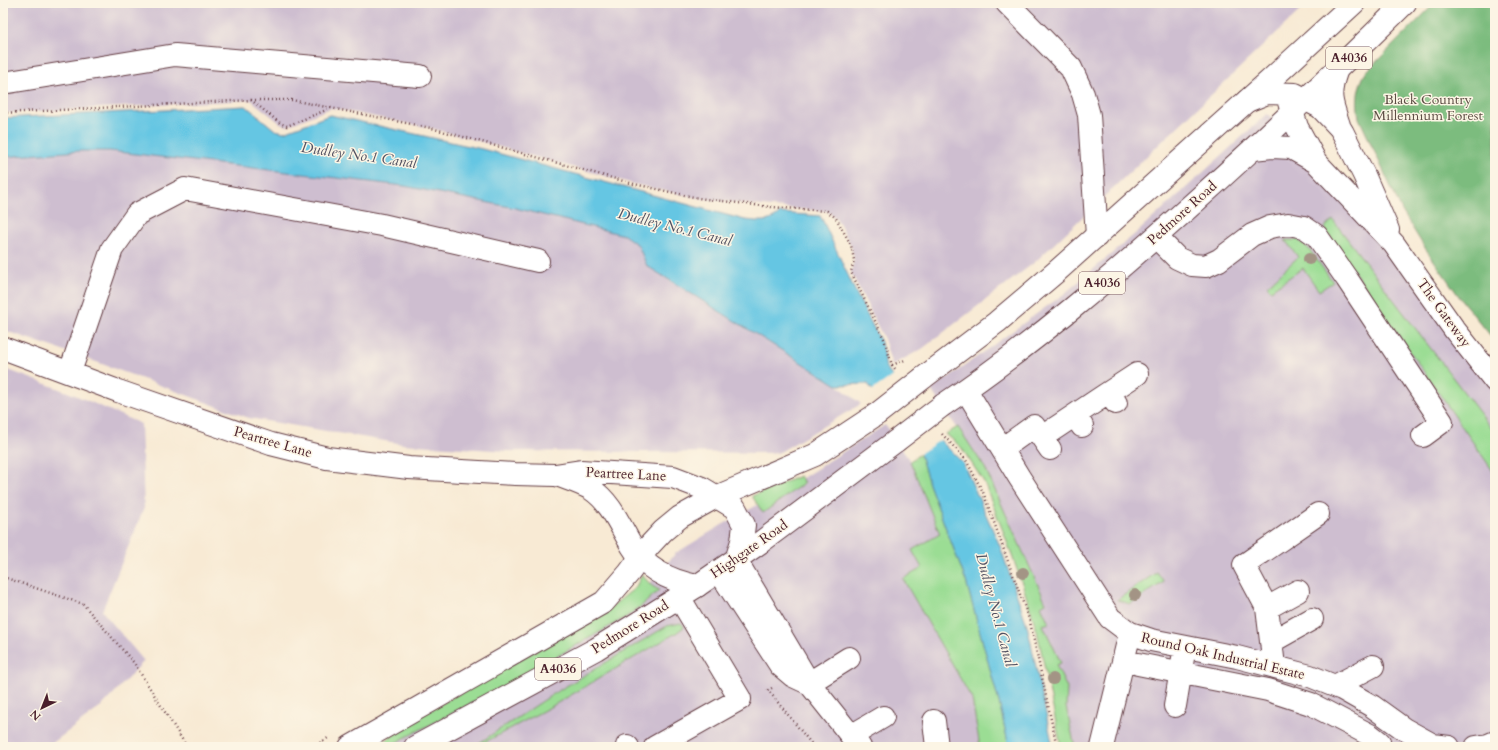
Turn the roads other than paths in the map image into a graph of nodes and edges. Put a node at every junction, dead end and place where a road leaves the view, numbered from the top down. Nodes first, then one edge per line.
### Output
1 (1007, 3) edge
2 (1354, 3) edge
3 (1405, 3) edge
4 (1292, 60) junction
5 (1336, 72) junction
6 (420, 76) dead end
7 (3, 83) edge
8 (1247, 101) junction
9 (1295, 102) junction
10 (1340, 128) junction
11 (1252, 149) junction
12 (1316, 162) junction
13 (1097, 236) junction
14 (1156, 237) junction
15 (1394, 244) junction
16 (538, 262) dead end
17 (3, 348) edge
18 (70, 372) junction
19 (1137, 374) dead end
20 (1495, 381) edge
21 (966, 390) junction
22 (1423, 436) dead end
23 (1002, 449) junction
24 (556, 475) junction
25 (716, 497) junction
26 (801, 512) joint
27 (1318, 514) dead end
28 (641, 558) junction
29 (727, 566) junction
30 (688, 591) junction
31 (1298, 591) dead end
32 (1267, 608) junction
33 (1312, 619) dead end
34 (1130, 633) junction
35 (1271, 642) junction
36 (1186, 646) junction
37 (849, 658) dead end
38 (1138, 664) dead end
39 (1274, 666) junction
40 (1373, 666) dead end
41 (1180, 673) junction
42 (809, 683) junction
43 (1335, 686) junction
44 (1175, 706) dead end
45 (883, 717) dead end
46 (934, 721) dead end
47 (856, 741) edge
48 (1495, 742) edge
49 (1381, 745) edge
50 (355, 746) edge
51 (415, 747) edge
52 (655, 747) edge
53 (937, 747) edge
54 (1102, 747) edge
55 (1449, 747) edge
56 (1476, 747) edge

1 - 13 main road
2 - 4 main road, A4036
3 - 5 main road, Pedmore Road / A4036
4 - 8 main road, A4036
4 - 9 main road
5 - 9 main road, Pedmore Road / A4036
5 - 10 main road, The Gateway
6 - 7 main road
8 - 9 main road
8 - 13 main road, A4036
9 - 10 main road, The Gateway
9 - 11 main road, Pedmore Road / A4036
9 - 12 main road, The Gateway
10 - 15 main road, The Gateway
11 - 12 main road, The Gateway
11 - 14 main road, Pedmore Road / A4036
12 - 15 main road, The Gateway
13 - 25 main road, A4036, bridge
14 - 21 main road, Pedmore Road / A4036
14 - 22 main road
15 - 20 main road, The Gateway
16 - 18 main road
17 - 18 main road, Peartree Lane
18 - 24 main road, Peartree Lane
19 - 23 main road
21 - 23 main road, Round Oak Industrial Estate
21 - 26 main road, Pedmore Road / A4036, bridge
23 - 34 main road, Round Oak Industrial Estate
24 - 25 main road, Peartree Lane
24 - 28 main road, Peartree Lane
25 - 28 main road, A4036
25 - 29 main road, Peartree Lane
26 - 29 main road, Highgate Road / A4036
27 - 32 main road
28 - 30 main road, Peartree Lane
28 - 50 main road, A4036
29 - 30 main road, Highgate Road / A4036
29 - 42 main road
30 - 51 main road, Pedmore Road / A4036
30 - 52 main road
31 - 32 main road
32 - 35 main road
33 - 35 main road
34 - 36 main road, Round Oak Industrial Estate
34 - 54 main road
35 - 39 main road
36 - 39 main road, Round Oak Industrial Estate
36 - 41 main road
37 - 42 main road
38 - 41 main road
39 - 43 main road, Round Oak Industrial Estate
40 - 43 main road
41 - 44 main road
41 - 49 main road
42 - 47 main road
43 - 55 main road, Round Oak Industrial Estate
45 - 47 main road
46 - 53 main road
48 - 56 main road

